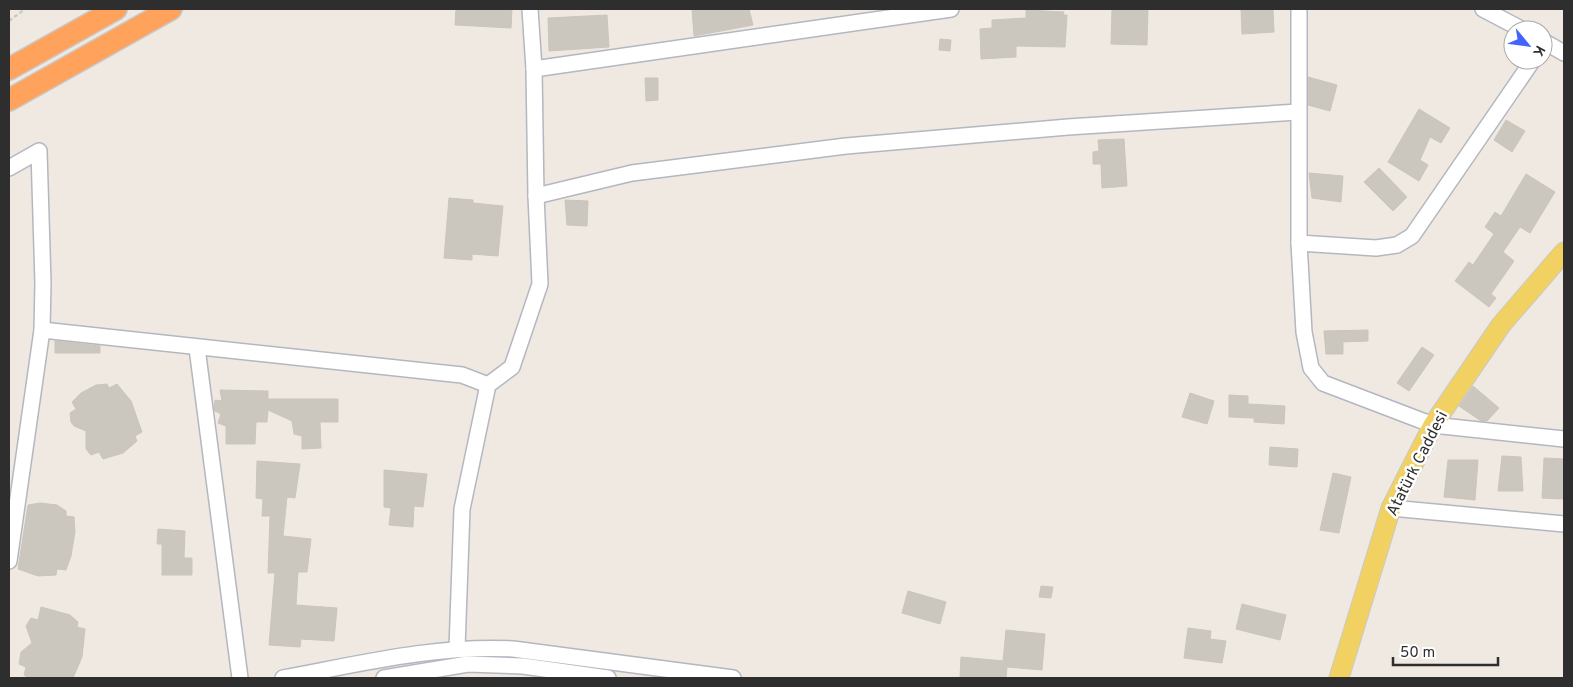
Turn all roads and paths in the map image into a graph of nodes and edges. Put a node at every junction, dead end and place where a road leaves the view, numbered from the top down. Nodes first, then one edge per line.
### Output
1 (25, 9) edge
2 (116, 9) edge
3 (171, 9) edge
4 (530, 9) edge
5 (951, 9) edge
6 (1299, 9) edge
7 (1483, 9) edge
8 (9, 20) edge
9 (1504, 20) edge
10 (1553, 48) edge
11 (1564, 54) edge
12 (9, 69) edge
13 (534, 69) junction
14 (1526, 70) edge
15 (9, 100) edge
16 (1298, 112) junction
17 (9, 168) edge
18 (536, 196) junction
19 (1300, 243) junction
20 (1564, 252) edge
21 (42, 330) junction
22 (197, 348) junction
23 (488, 385) junction
24 (1433, 425) junction
25 (1564, 440) edge
26 (1391, 508) junction
27 (1564, 524) edge
28 (9, 561) edge
29 (457, 648) junction
30 (487, 664) junction
31 (240, 678) edge
32 (284, 678) edge
33 (384, 678) edge
34 (479, 678) edge
35 (608, 678) edge
36 (733, 678) edge
37 (1339, 678) edge

1 - 8 path
2 - 12 highway
3 - 15 highway
4 - 13 street
5 - 13 street
6 - 16 street
7 - 9 street
10 - 11 street
13 - 18 street
14 - 19 street
16 - 18 street
16 - 19 street
17 - 21 street
18 - 23 street
19 - 24 street
20 - 24 main road, Atatürk Caddesi
21 - 22 street
21 - 28 street
22 - 23 street
22 - 31 street
23 - 29 street
24 - 25 street
24 - 26 main road, Atatürk Caddesi
26 - 27 street
26 - 37 main road, Atatürk Caddesi
29 - 32 street
29 - 36 street
30 - 33 street
30 - 34 street
30 - 35 street

